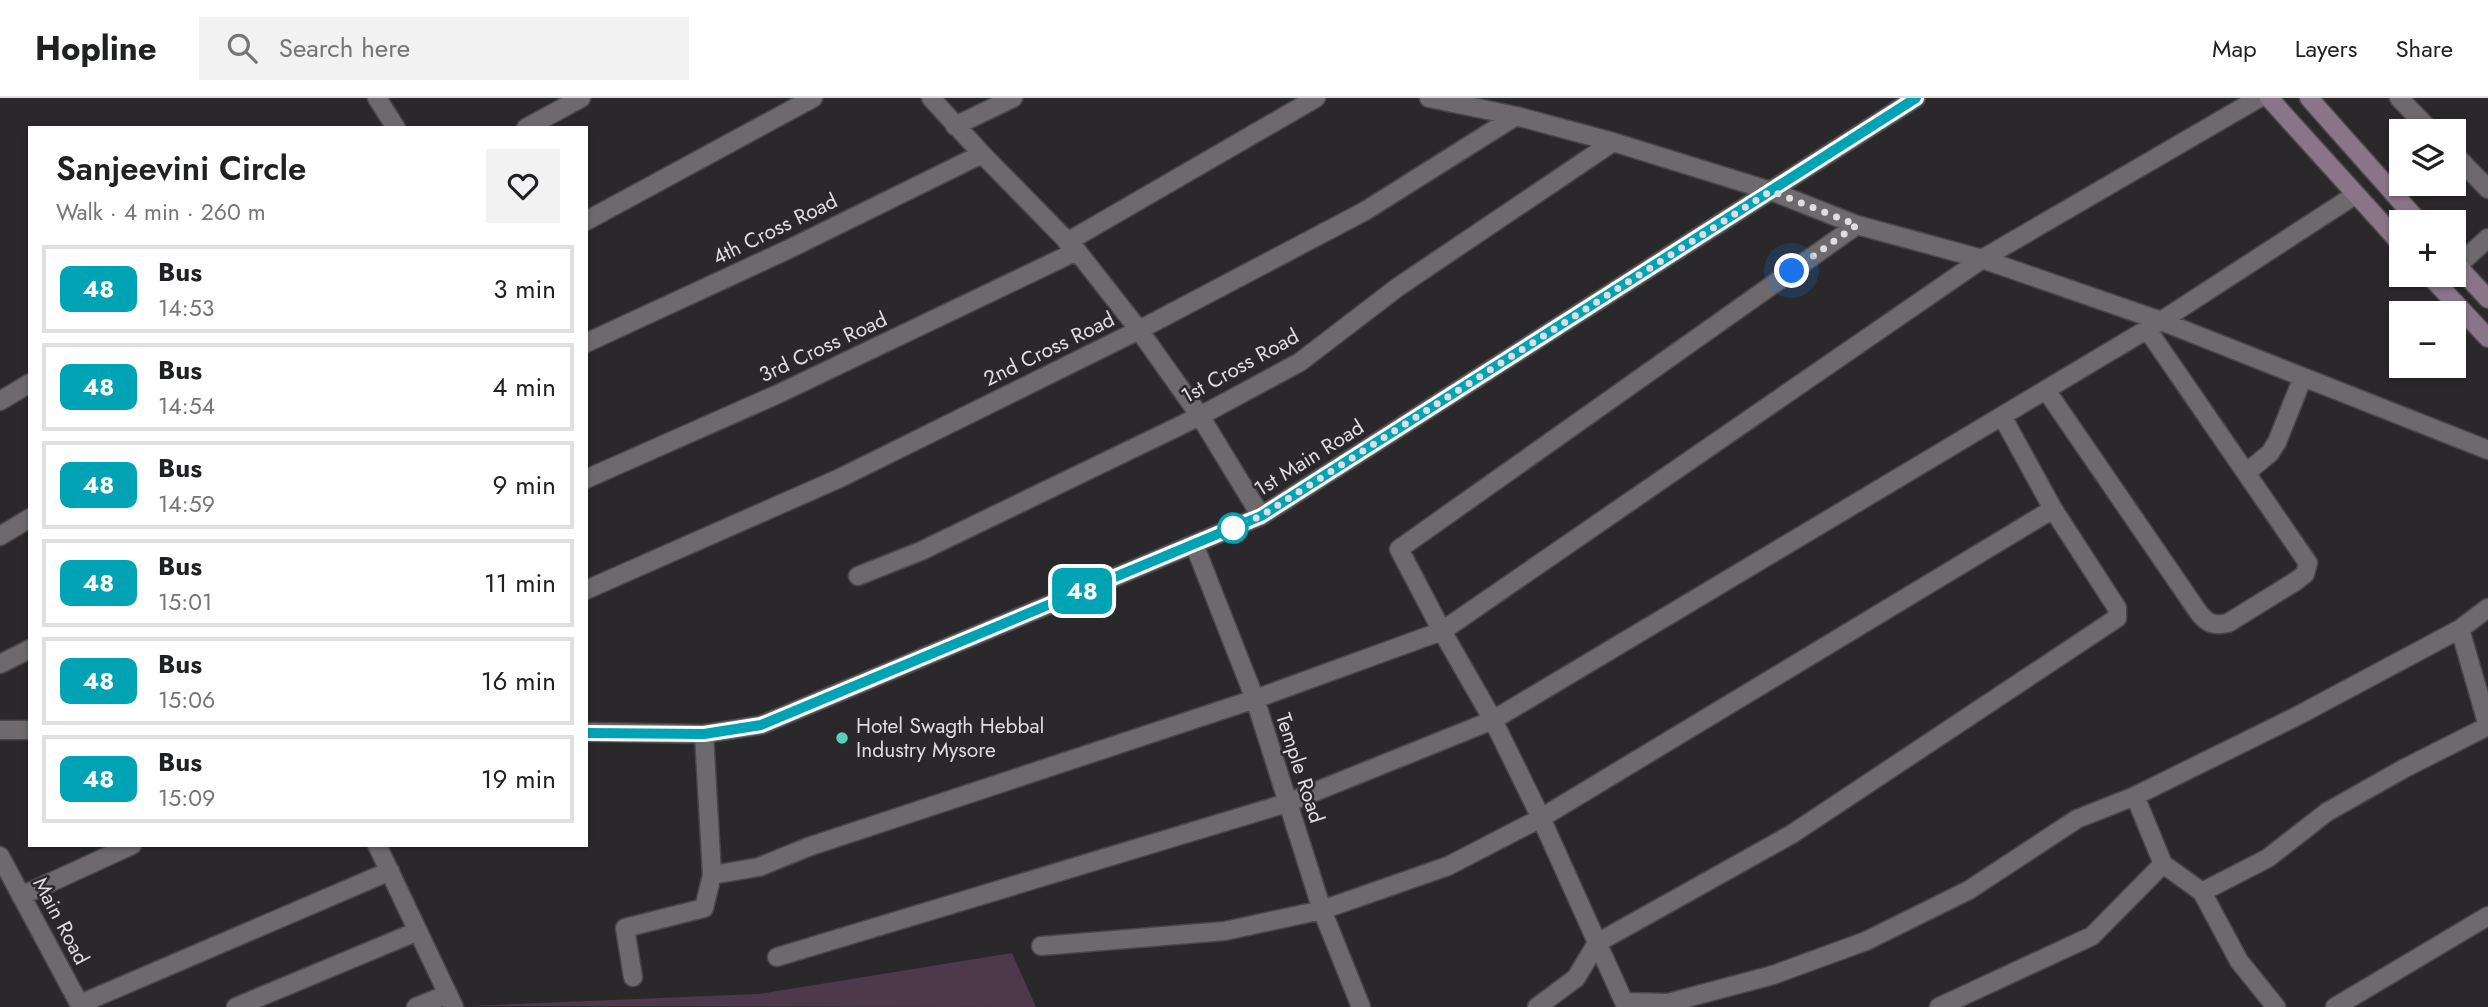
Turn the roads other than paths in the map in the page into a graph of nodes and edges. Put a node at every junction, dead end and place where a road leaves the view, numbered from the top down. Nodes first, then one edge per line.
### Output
1 (377, 98) edge
2 (581, 98) edge
3 (813, 98) edge
4 (931, 98) edge
5 (1013, 98) edge
6 (1316, 98) edge
7 (1429, 98) edge
8 (1916, 98) edge
9 (2259, 98) edge
10 (2269, 98) edge
11 (2309, 98) edge
12 (2399, 98) edge
13 (1516, 116) junction
14 (2419, 119) edge
15 (395, 126) edge
16 (530, 126) edge
17 (955, 126) junction
18 (1613, 142) junction
19 (982, 154) junction
20 (2466, 166) edge
21 (2488, 189) edge
22 (1771, 191) junction
23 (2355, 195) junction
24 (2408, 210) edge
25 (588, 220) edge
26 (1857, 225) junction
27 (2389, 231) edge
28 (2488, 238) edge
29 (1072, 246) junction
30 (2466, 255) edge
31 (1982, 259) junction
32 (2466, 284) edge
33 (2456, 287) edge
34 (2488, 299) edge
35 (2154, 325) junction
36 (1139, 330) junction
37 (2488, 338) edge
38 (588, 342) edge
39 (2303, 377) junction
40 (28, 384) edge
41 (2046, 390) junction
42 (0, 401) edge
43 (1200, 416) junction
44 (2002, 416) junction
45 (2488, 450) edge
46 (2246, 473) junction
47 (588, 477) edge
48 (2053, 509) junction
49 (1261, 516) junction
50 (28, 519) edge
51 (0, 536) edge
52 (1194, 544) junction
53 (859, 576) dead end
54 (588, 589) edge
55 (2488, 608) edge
56 (2460, 629) junction
57 (1442, 632) junction
58 (28, 650) edge
59 (0, 664) edge
60 (1255, 699) junction
61 (1493, 720) junction
62 (0, 730) edge
63 (28, 730) edge
64 (588, 733) edge
65 (704, 734) junction
66 (2135, 796) junction
67 (1287, 803) junction
68 (1541, 818) junction
69 (128, 847) edge
70 (378, 847) edge
71 (0, 856) edge
72 (2163, 864) junction
73 (390, 872) junction
74 (712, 875) junction
75 (2202, 892) junction
76 (21, 895) junction
77 (1322, 910) junction
78 (2488, 916) edge
79 (418, 931) junction
80 (1597, 943) junction
81 (1041, 946) dead end
82 (777, 957) dead end
83 (634, 977) dead end
84 (451, 1001) edge
85 (80, 1005) edge
86 (236, 1007) edge
87 (416, 1007) edge
88 (1360, 1007) edge
89 (1537, 1007) edge
90 (1938, 1007) edge
91 (2276, 1007) edge
92 (2335, 1007) edge

1 - 15 street
2 - 16 street
3 - 25 street
4 - 17 street
5 - 17 street
6 - 29 street, 3rd Cross Road
7 - 13 street
8 - 22 street, 1st Main Road
9 - 31 street
10 - 23 main road
11 - 24 main road
12 - 14 street
13 - 18 street
13 - 36 street, 2nd Cross Road
17 - 19 street
18 - 22 street
18 - 43 street, 1st Cross Road
19 - 29 street
19 - 38 street, 4th Cross Road
20 - 21 street
22 - 26 street
22 - 49 street, 1st Main Road
23 - 27 main road
23 - 35 street
26 - 31 street
26 - 57 street
28 - 30 street
29 - 36 street
29 - 47 street, 3rd Cross Road
31 - 35 street
31 - 57 street
32 - 34 main road
33 - 37 main road
35 - 39 street
35 - 41 street
35 - 46 street
36 - 43 street
36 - 54 street, 2nd Cross Road
39 - 45 street
39 - 46 street
40 - 42 street
41 - 44 street
41 - 46 street
43 - 49 street
43 - 53 street, 1st Cross Road
44 - 48 street
44 - 61 street
48 - 68 street
48 - 80 street
49 - 52 street, 1st Main Road
50 - 51 street
52 - 60 street, Temple Road
52 - 65 street, 1st Main Road
55 - 56 street
56 - 66 street
56 - 75 street
57 - 60 street
57 - 61 street
58 - 59 street
60 - 67 street, Temple Road
60 - 74 street
61 - 67 street
61 - 68 street
62 - 63 street
64 - 65 street, 1st Main Road
65 - 74 street
66 - 72 street
66 - 80 street
67 - 77 street, Temple Road
67 - 82 street
68 - 77 street
68 - 80 street
69 - 76 street
70 - 73 street
71 - 76 street, Main Road
72 - 75 street
72 - 90 street
73 - 79 street
73 - 85 street
74 - 83 street
75 - 91 street
76 - 85 street, Main Road
77 - 81 street
77 - 88 street, Temple Road
78 - 92 street
79 - 84 street
79 - 86 street
80 - 89 street
84 - 87 street

